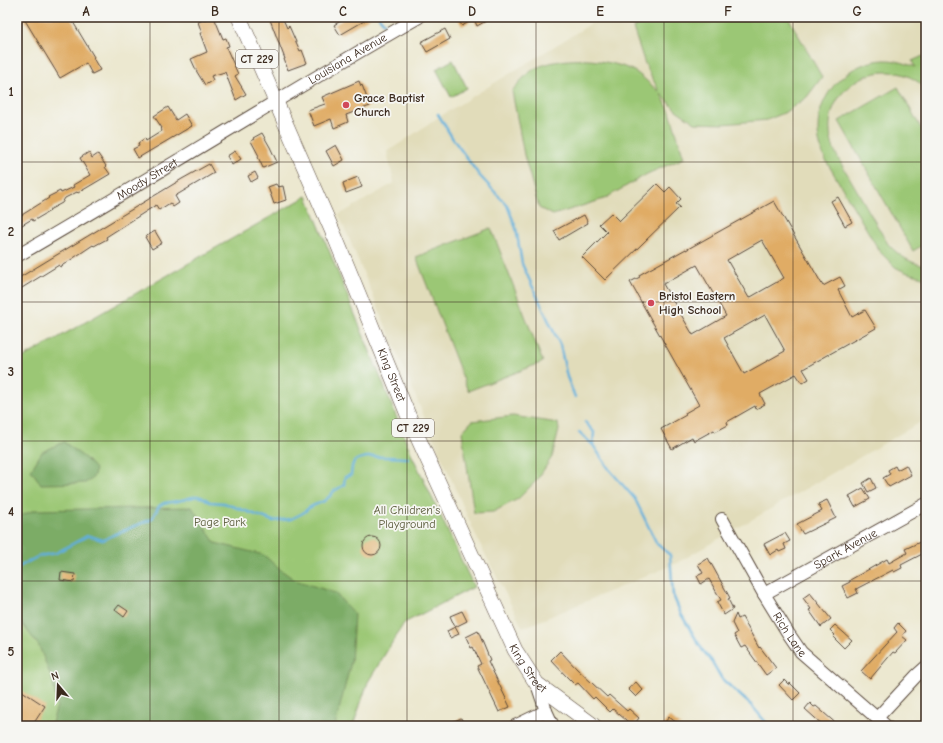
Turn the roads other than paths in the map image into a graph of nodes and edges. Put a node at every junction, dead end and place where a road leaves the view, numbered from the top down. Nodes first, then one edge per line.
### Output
1 (239, 17) edge
2 (419, 17) edge
3 (276, 100) junction
4 (17, 256) edge
5 (926, 504) edge
6 (722, 519) dead end
7 (764, 594) junction
8 (926, 667) edge
9 (537, 684) junction
10 (546, 711) junction
11 (882, 722) edge
12 (515, 726) edge
13 (553, 726) edge
14 (594, 726) edge

1 - 3 main road, King Street / CT 229
2 - 3 street, Louisiana Avenue
3 - 4 street, Moody Street
3 - 9 main road, King Street / CT 229
5 - 7 street, Spark Avenue
6 - 7 street, Rich Lane
7 - 11 street, Rich Lane
8 - 11 street
9 - 10 street
9 - 14 main road, King Street / CT 229
10 - 12 street
10 - 13 street

